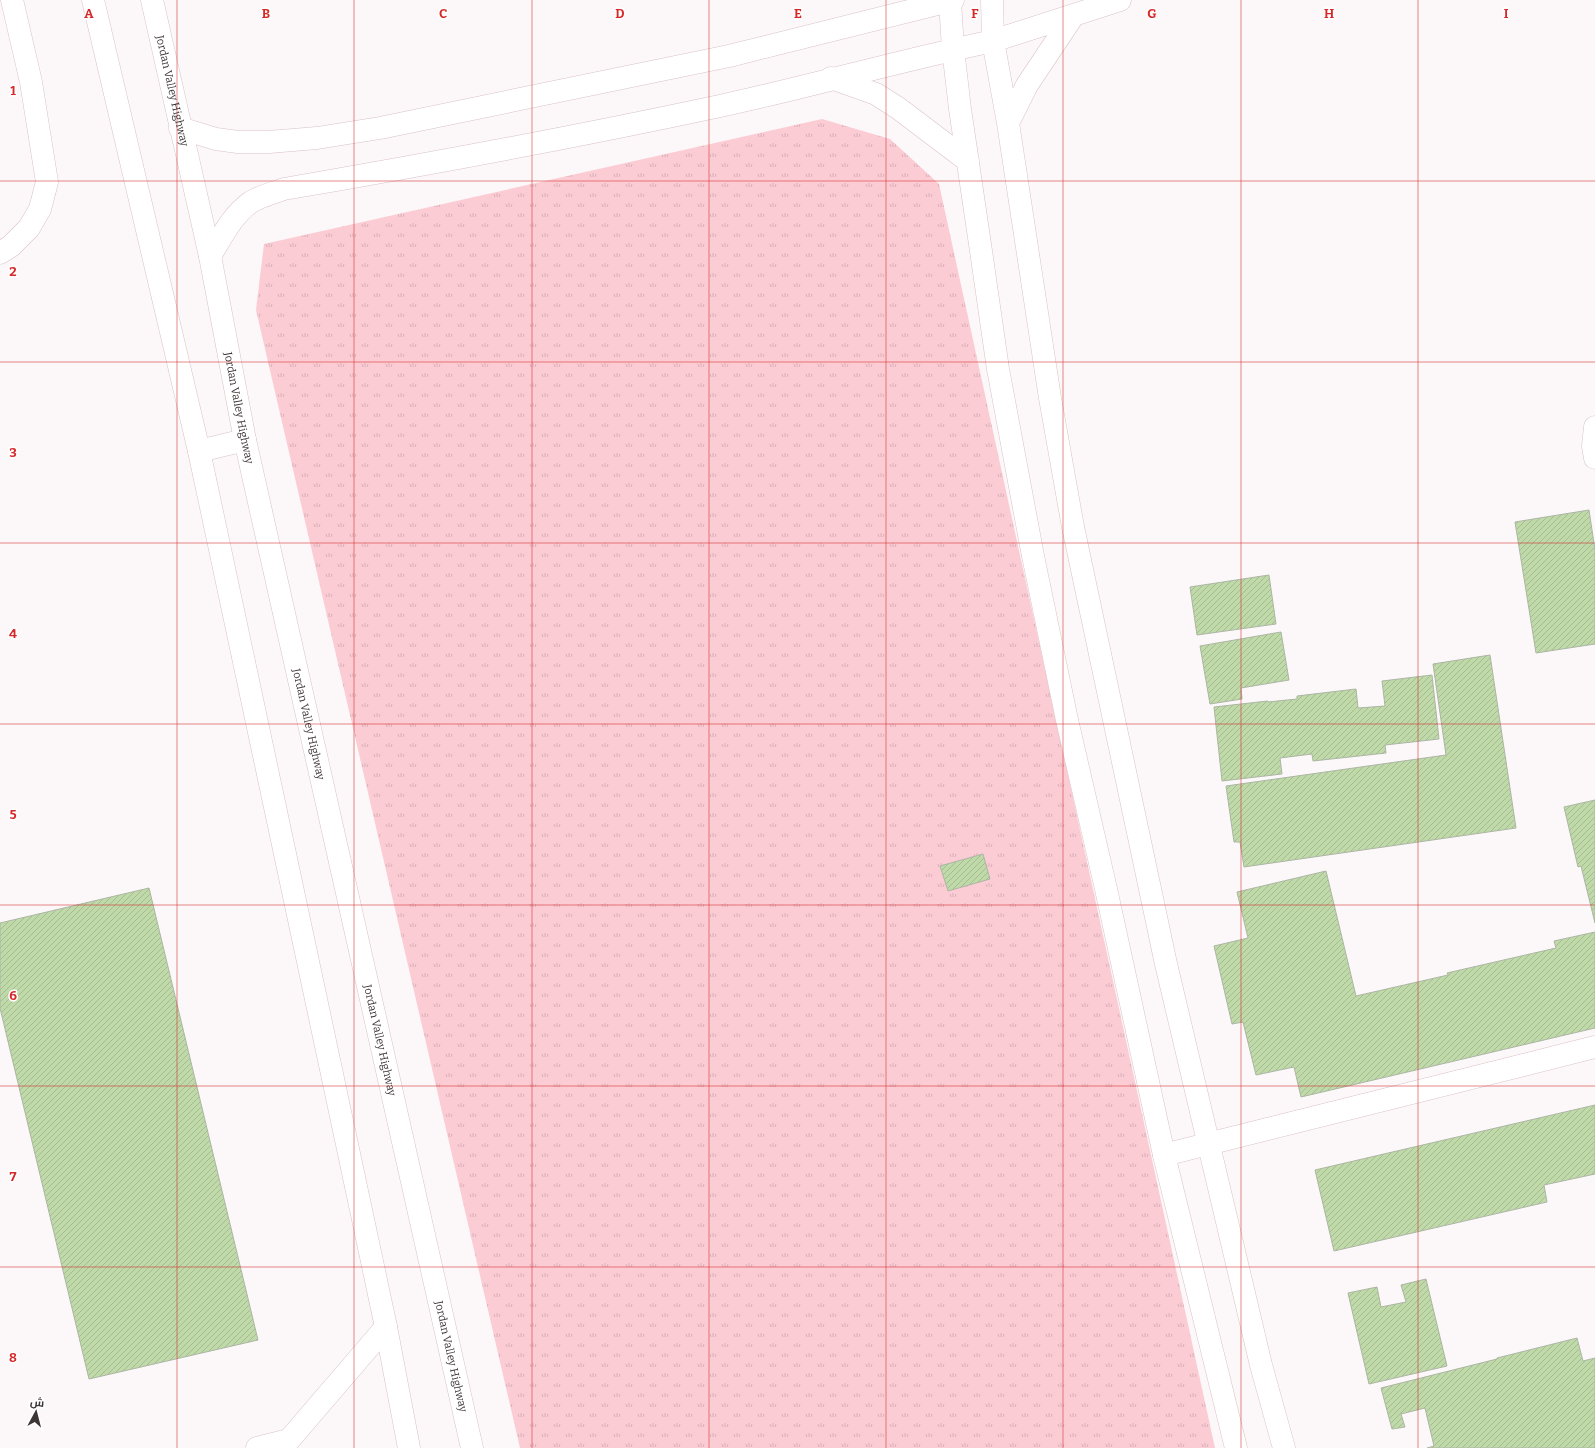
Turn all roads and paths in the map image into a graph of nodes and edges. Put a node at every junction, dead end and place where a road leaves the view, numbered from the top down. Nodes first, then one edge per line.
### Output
1 (12, 0) edge
2 (93, 0) edge
3 (152, 0) edge
4 (951, 0) edge
5 (992, 0) edge
6 (1120, 0) edge
7 (1073, 16) junction
8 (994, 41) junction
9 (953, 49) junction
10 (832, 78) junction
11 (1008, 124) junction
12 (180, 128) junction
13 (968, 161) junction
14 (0, 253) edge
15 (210, 256) junction
16 (1595, 427) edge
17 (245, 440) junction
18 (199, 451) junction
19 (1595, 458) edge
20 (1595, 1047) edge
21 (1210, 1144) junction
22 (1164, 1154) junction
23 (386, 1327) junction
24 (297, 1444) edge
25 (257, 1448) edge
26 (409, 1448) edge
27 (472, 1448) edge
28 (1236, 1448) edge
29 (1284, 1448) edge

1 - 14 main road
2 - 18 main road
3 - 12 main road, Jordan Valley Highway
4 - 9 main road
4 - 12 main road
5 - 8 main road
6 - 7 main road
7 - 8 main road
7 - 11 main road
8 - 9 main road
8 - 11 main road
9 - 10 main road
9 - 13 main road
10 - 13 main road
10 - 15 main road
11 - 21 main road
12 - 15 main road, Jordan Valley Highway
13 - 22 main road
15 - 17 main road, Jordan Valley Highway
16 - 19 main road
17 - 18 main road
17 - 27 main road, Jordan Valley Highway
18 - 23 main road
20 - 21 main road
21 - 22 main road
21 - 29 main road
22 - 28 main road
23 - 24 main road
23 - 26 main road
24 - 25 main road

